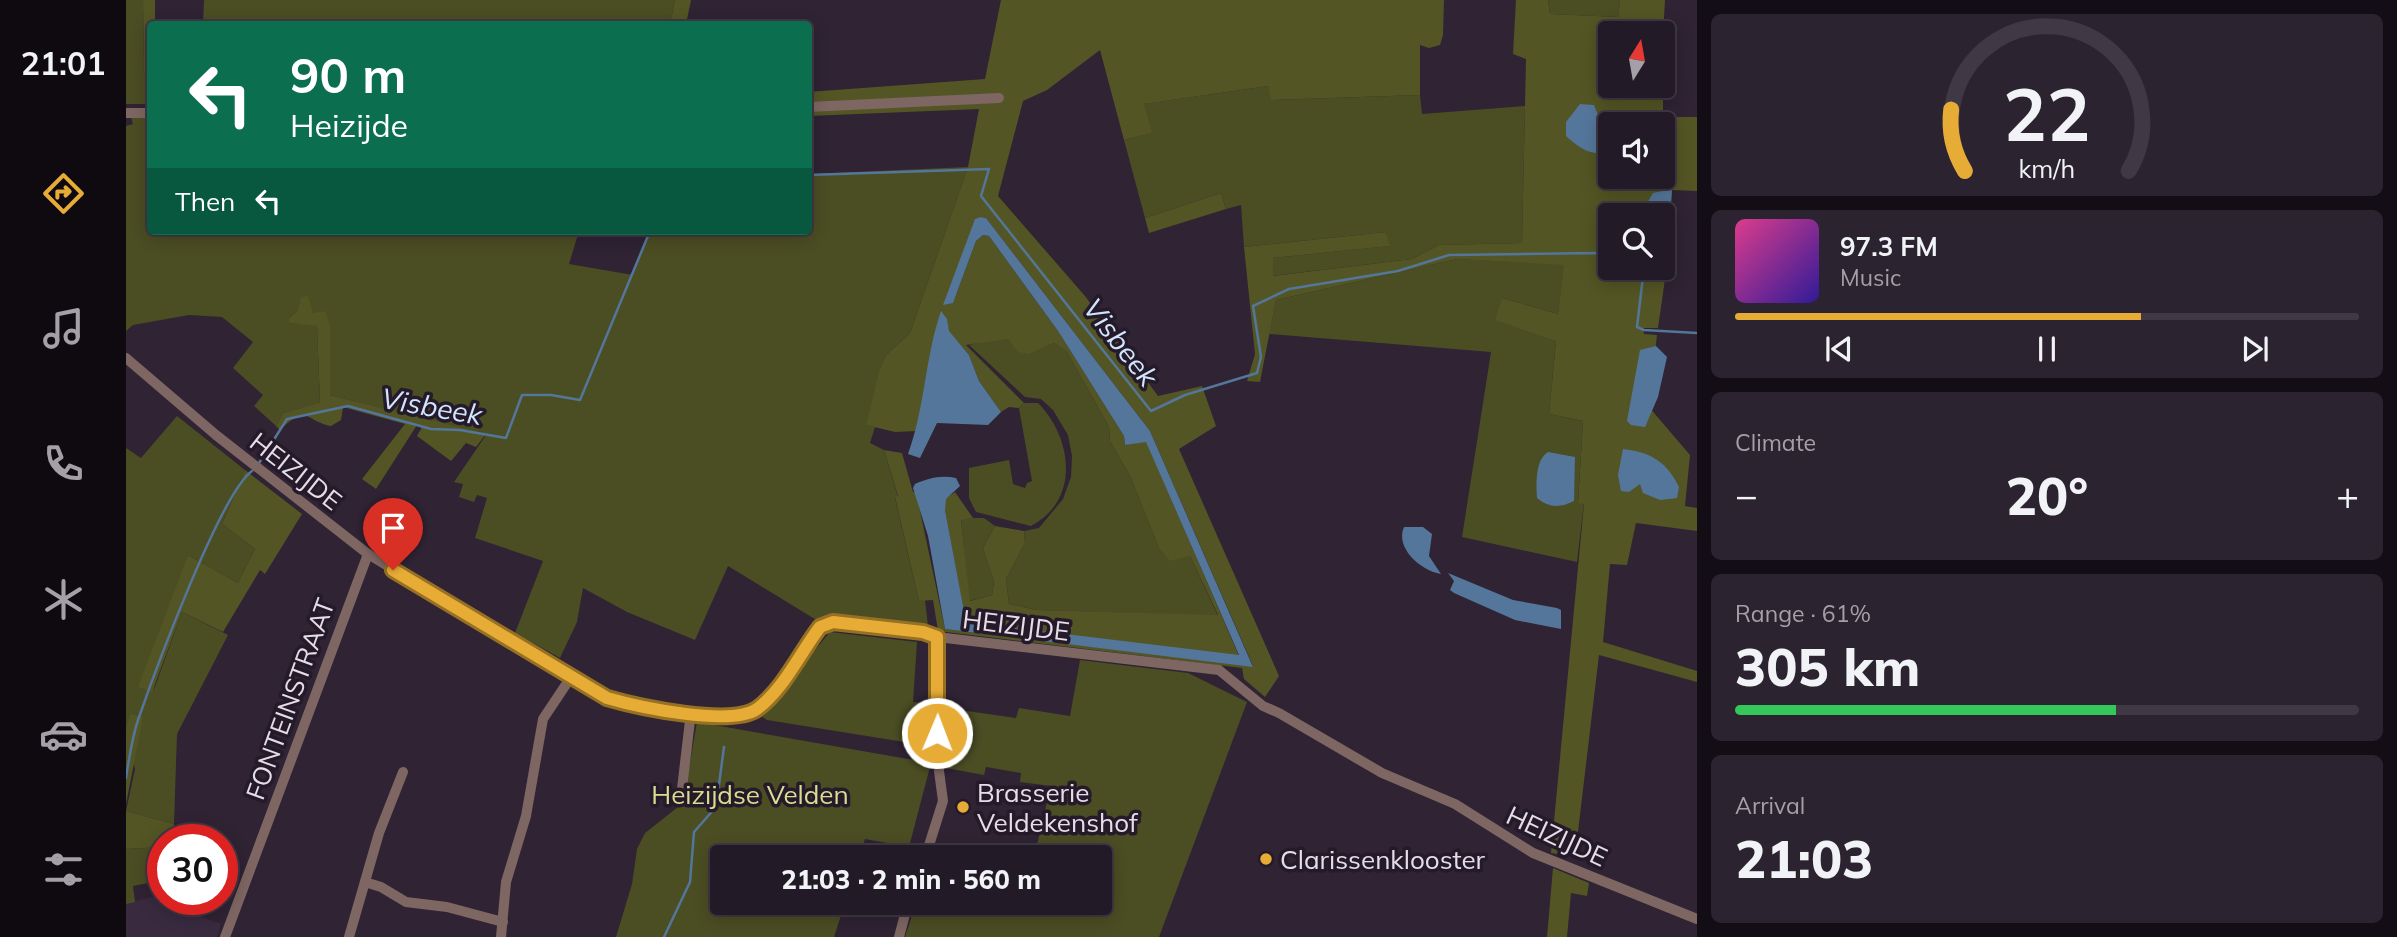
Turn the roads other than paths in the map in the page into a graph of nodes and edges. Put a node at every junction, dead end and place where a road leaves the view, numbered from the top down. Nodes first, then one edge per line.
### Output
1 (999, 98) dead end
2 (812, 107) edge
3 (126, 113) edge
4 (147, 113) edge
5 (126, 358) edge
6 (368, 554) junction
7 (937, 637) junction
8 (571, 677) junction
9 (691, 712) junction
10 (403, 772) dead end
11 (681, 797) dead end
12 (929, 845) edge
13 (365, 882) junction
14 (905, 915) edge
15 (1697, 919) edge
16 (503, 922) junction
17 (225, 937) edge
18 (349, 937) edge
19 (501, 937) edge
20 (899, 937) edge

1 - 2 street
3 - 4 street
5 - 6 street, HEIZIJDE
6 - 8 street, HEIZIJDE
6 - 17 street, FONTEINSTRAAT
7 - 9 street, HEIZIJDE
7 - 12 street
7 - 15 street, HEIZIJDE
8 - 9 street, HEIZIJDE
8 - 16 street
9 - 11 street
10 - 13 street
13 - 16 street
13 - 18 street
14 - 20 street
16 - 19 street

